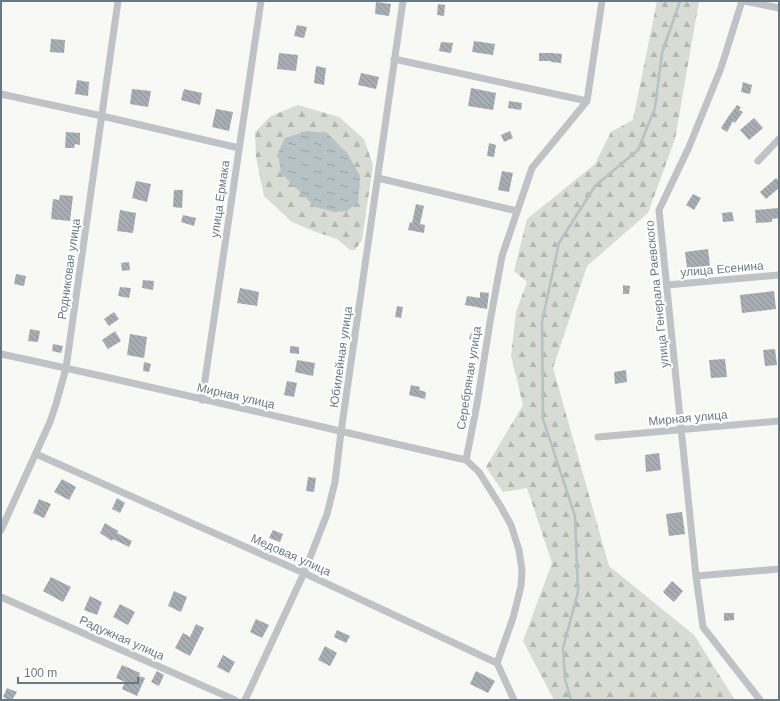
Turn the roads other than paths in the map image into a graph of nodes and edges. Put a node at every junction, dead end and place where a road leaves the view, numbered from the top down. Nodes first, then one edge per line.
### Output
1 (118, 1) edge
2 (261, 1) edge
3 (403, 1) edge
4 (602, 1) edge
5 (743, 1) edge
6 (779, 8) edge
7 (394, 59) junction
8 (1, 94) edge
9 (587, 101) junction
10 (102, 116) junction
11 (779, 139) edge
12 (239, 148) junction
13 (758, 161) dead end
14 (378, 178) junction
15 (518, 212) junction
16 (779, 275) edge
17 (667, 285) junction
18 (1, 354) edge
19 (66, 368) junction
20 (202, 400) junction
21 (779, 421) edge
22 (682, 430) junction
23 (341, 432) junction
24 (598, 437) dead end
25 (36, 454) junction
26 (466, 460) junction
27 (1, 530) edge
28 (779, 569) edge
29 (304, 573) junction
30 (696, 576) junction
31 (1, 596) edge
32 (497, 663) junction
33 (235, 700) edge
34 (245, 700) edge
35 (514, 700) edge
36 (760, 700) edge

1 - 10 street, Родниковая улица
2 - 12 street, улица Ермака
3 - 7 street, Юбилейная улица
4 - 9 street
5 - 6 street
5 - 17 street, улица Генерала Раевского
7 - 9 street
7 - 14 street, Юбилейная улица
8 - 10 street
9 - 15 street, Серебряная улица
10 - 12 street
10 - 19 street, Родниковая улица
11 - 13 street
12 - 20 street, улица Ермака
14 - 15 street
14 - 23 street, Юбилейная улица
15 - 26 street, Серебряная улица
16 - 17 street, улица Есенина
17 - 22 street, улица Генерала Раевского
18 - 19 street, Мирная улица
19 - 20 street, Мирная улица
19 - 25 street, Родниковая улица
20 - 23 street, Мирная улица
21 - 22 street, Мирная улица
22 - 24 street, Мирная улица
22 - 30 street, улица Генерала Раевского
23 - 26 street, Мирная улица
23 - 29 street, Юбилейная улица
25 - 27 street, Родниковая улица
25 - 29 street, Медовая улица
26 - 32 street
28 - 30 street
29 - 32 street, Медовая улица
29 - 34 street, Юбилейная улица
30 - 36 street, улица Генерала Раевского
31 - 33 street, Радужная улица
32 - 35 street

